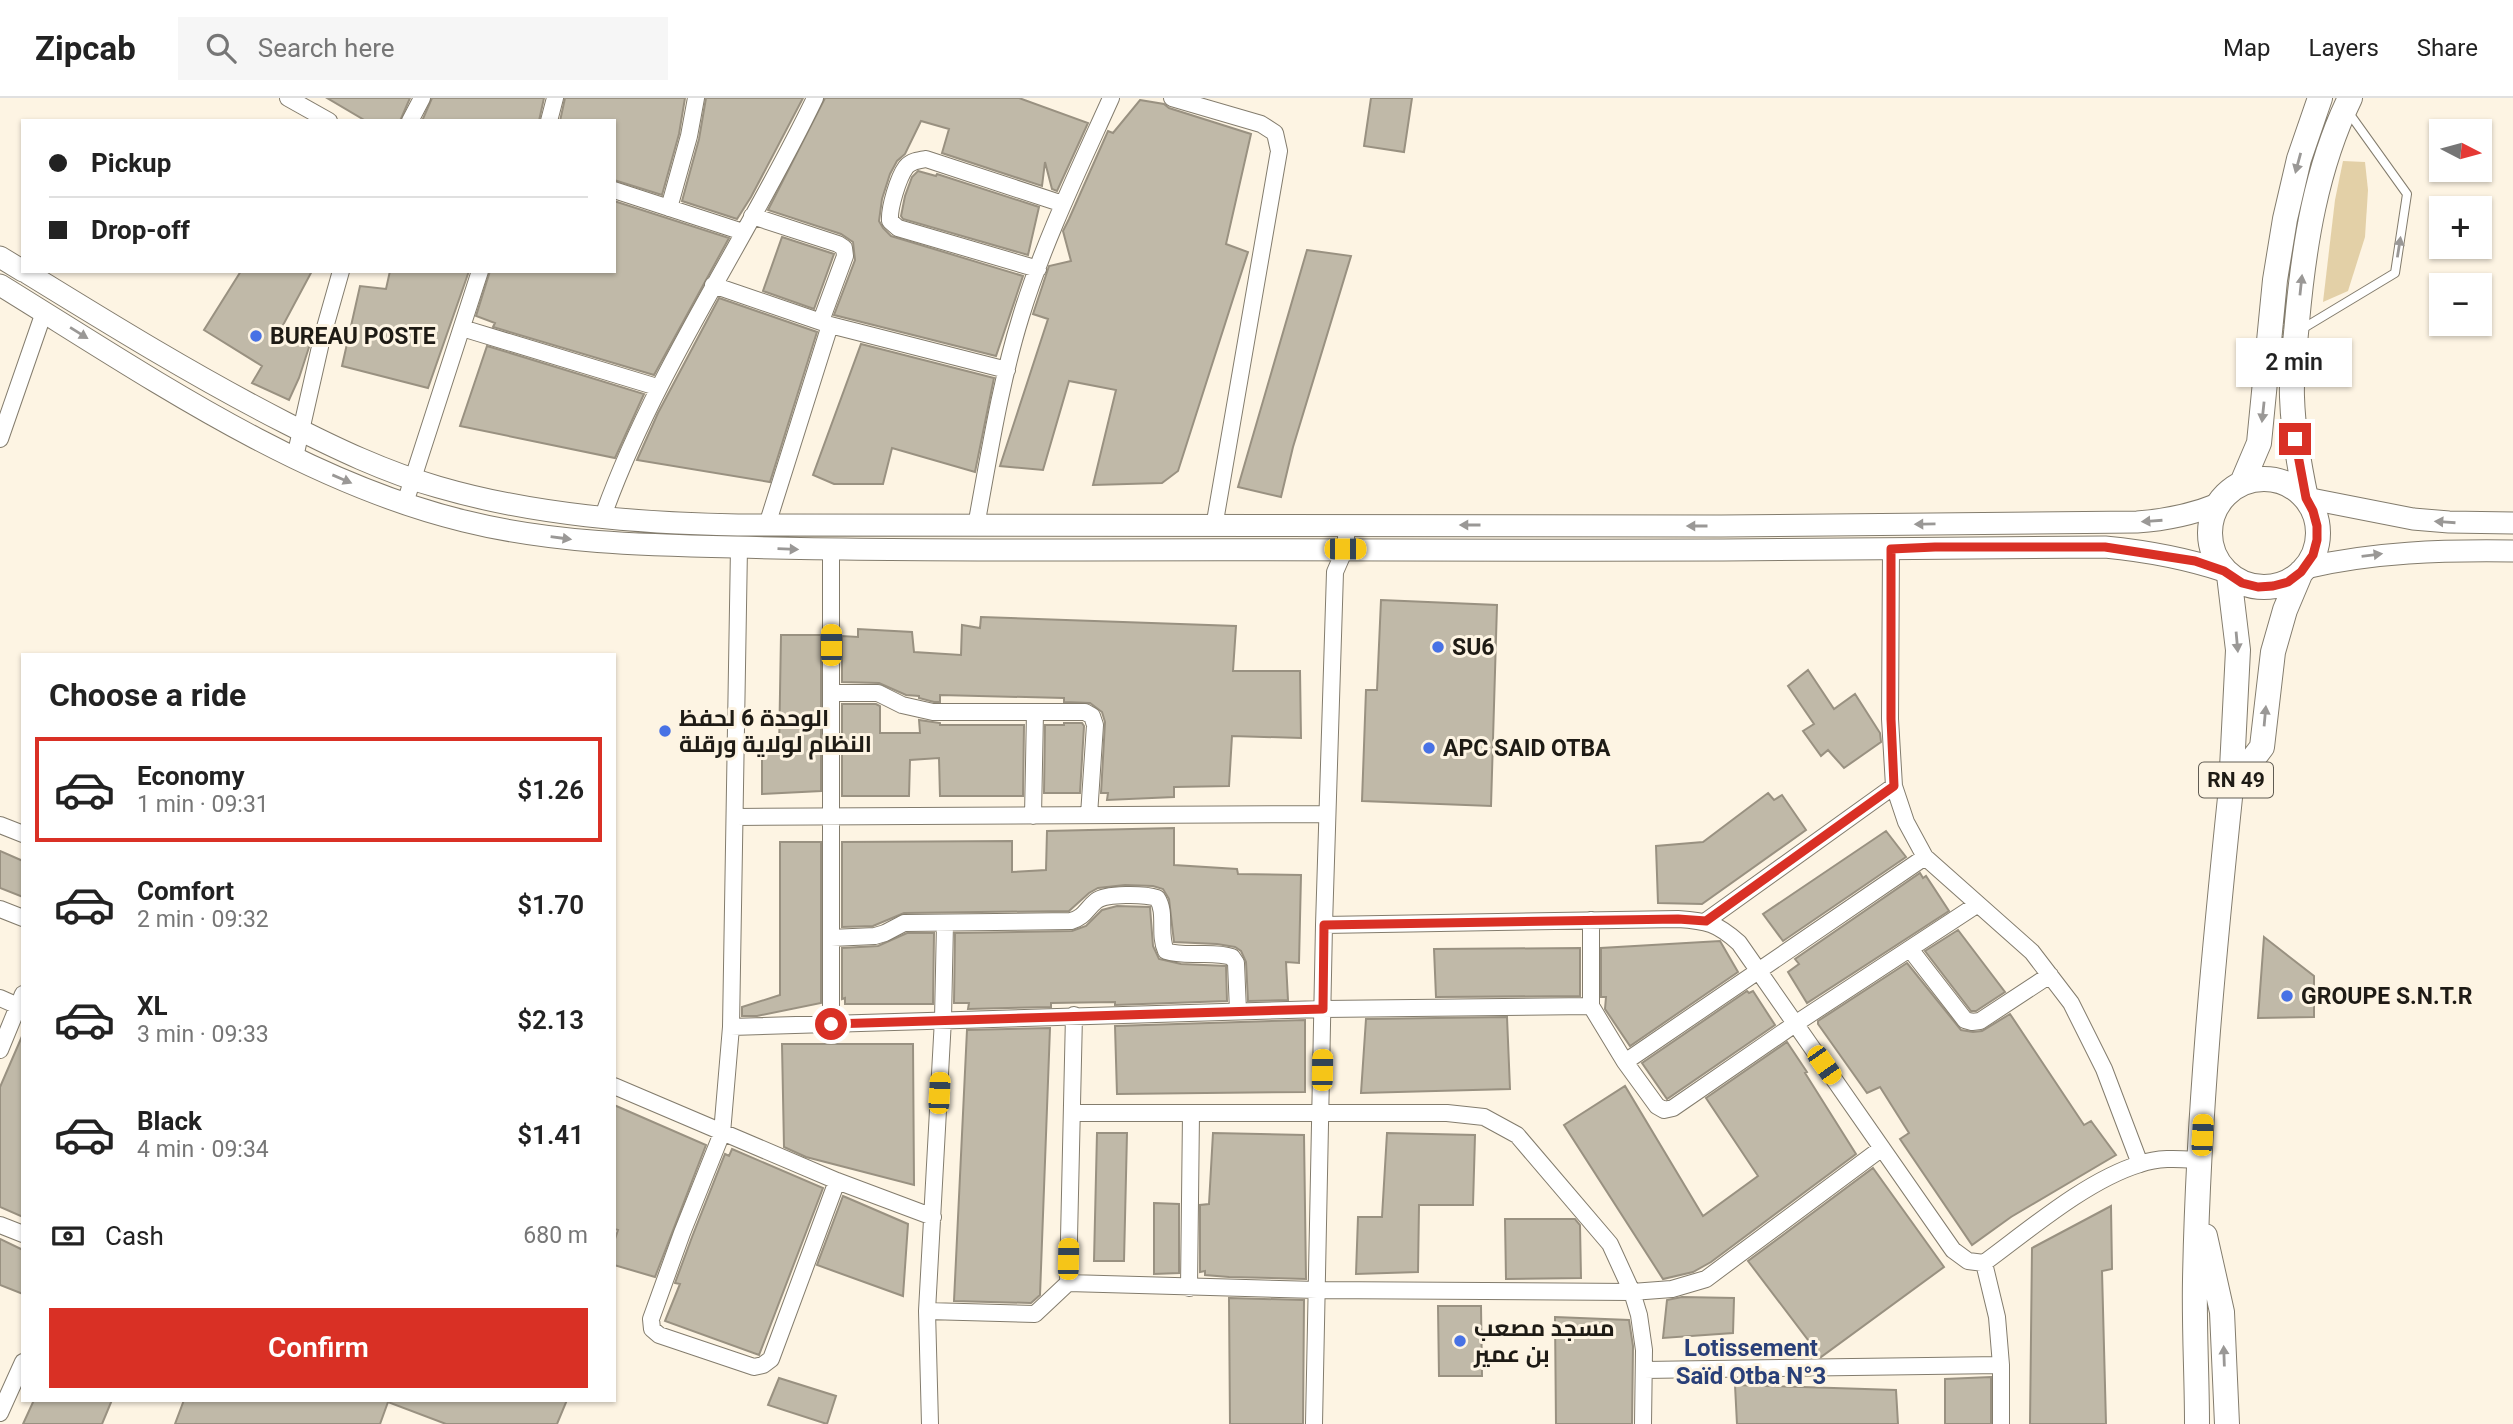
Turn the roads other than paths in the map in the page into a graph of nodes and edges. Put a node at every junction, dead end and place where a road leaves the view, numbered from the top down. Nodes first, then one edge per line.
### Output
1 (288, 98) edge
2 (422, 98) edge
3 (555, 98) edge
4 (696, 98) edge
5 (815, 98) edge
6 (1111, 98) edge
7 (1172, 98) edge
8 (2320, 98) edge
9 (2347, 103) edge
10 (325, 119) edge
11 (411, 119) edge
12 (550, 119) edge
13 (616, 191) edge
14 (1063, 204) junction
15 (669, 208) junction
16 (752, 216) junction
17 (743, 232) junction
18 (0, 257) edge
19 (1038, 269) junction
20 (21, 270) edge
21 (26, 273) edge
22 (340, 273) edge
23 (479, 273) edge
24 (0, 285) edge
25 (713, 285) junction
26 (44, 312) junction
27 (826, 323) junction
28 (462, 328) junction
29 (2296, 332) junction
30 (1007, 370) junction
31 (657, 387) junction
32 (301, 431) junction
33 (0, 439) edge
34 (295, 457) junction
35 (413, 478) junction
36 (2242, 483) junction
37 (2306, 498) junction
38 (405, 503) junction
39 (2218, 504) junction
40 (603, 516) junction
41 (2513, 523) edge
42 (767, 525) junction
43 (976, 526) junction
44 (1336, 526) junction
45 (1214, 527) junction
46 (739, 547) junction
47 (1335, 549) junction
48 (1891, 549) junction
49 (831, 551) junction
50 (2513, 551) edge
51 (2303, 570) junction
52 (2227, 573) junction
53 (831, 693) junction
54 (1035, 712) junction
55 (1894, 786) junction
56 (2231, 788) junction
57 (1327, 814) junction
58 (1089, 815) junction
59 (831, 816) junction
60 (1033, 816) junction
61 (734, 817) junction
62 (0, 825) edge
63 (21, 833) edge
64 (1925, 857) junction
65 (1978, 904) junction
66 (0, 909) edge
67 (21, 917) edge
68 (1591, 920) junction
69 (1706, 921) junction
70 (945, 923) junction
71 (1324, 925) junction
72 (831, 938) junction
73 (1910, 948) junction
74 (1759, 972) junction
75 (2050, 975) junction
76 (0, 998) edge
77 (20, 1000) edge
78 (1591, 1006) junction
79 (1323, 1009) junction
80 (1238, 1011) junction
81 (1074, 1016) junction
82 (943, 1019) junction
83 (831, 1024) junction
84 (1795, 1024) junction
85 (731, 1027) junction
86 (0, 1050) edge
87 (1625, 1062) junction
88 (616, 1087) edge
89 (1072, 1113) junction
90 (1191, 1113) junction
91 (1321, 1114) junction
92 (722, 1133) junction
93 (1882, 1148) junction
94 (2200, 1160) junction
95 (2140, 1164) junction
96 (837, 1181) junction
97 (2197, 1202) junction
98 (933, 1217) junction
99 (0, 1225) edge
100 (21, 1233) edge
101 (1984, 1263) junction
102 (1068, 1283) junction
103 (1189, 1288) junction
104 (1317, 1290) junction
105 (1632, 1292) junction
106 (927, 1311) junction
107 (2000, 1365) junction
108 (21, 1366) edge
109 (1644, 1370) junction
110 (0, 1413) edge
111 (930, 1424) edge
112 (1314, 1424) edge
113 (1643, 1424) edge
114 (2001, 1424) edge
115 (2197, 1424) edge
116 (2227, 1424) edge

1 - 10 street
2 - 11 street
3 - 12 street
4 - 15 street
5 - 16 street
6 - 14 street
7 - 45 street
8 -> 36 highway
29 -> 9 highway
29 -> 9 lane
13 - 15 street
14 - 19 street
14 - 19 street
15 - 17 street
16 - 17 street
16 - 27 street
17 - 25 street
18 - 20 main road
19 - 30 street
21 - 32 main road
22 - 32 street
23 - 28 street
24 - 26 main road
25 - 27 street
25 - 31 street
26 - 33 street
26 -> 34 main road
27 - 30 street
27 - 42 street
28 - 31 street
28 - 35 street
29 - 37 highway
30 - 43 street
31 - 40 street
32 - 34 street
32 - 35 main road
34 -> 38 main road
35 - 38 street
35 - 40 main road
36 - 37 highway
36 - 39 highway
41 -> 37 main road
37 - 51 highway
38 -> 46 main road
39 -> 44 main road
39 - 52 highway
40 - 42 main road
42 - 43 main road
43 - 45 main road
44 - 45 main road
44 - 47 street
46 -> 49 main road
46 - 61 street
47 - 48 main road
47 - 49 main road
47 - 57 street
48 - 52 main road
48 - 55 street
49 - 53 street
51 -> 50 main road
51 - 52 highway
56 -> 51 highway, RN 49
52 -> 56 highway, RN 49
53 - 54 street
53 - 59 street
54 - 58 street
54 - 60 street
55 - 64 street
55 - 69 street
56 - 94 highway, RN 49
57 - 58 street
57 - 71 street
58 - 60 street
59 - 60 street
59 - 61 street
59 - 72 street
61 - 85 street
62 - 63 street
64 - 65 street
64 - 74 street
65 - 73 street
65 - 75 street
66 - 67 street
68 - 69 street
68 - 71 street
68 - 78 street
69 - 74 street
70 - 72 street
70 - 80 street
70 - 82 street
71 - 79 street
72 - 83 street
73 - 75 street
73 - 84 street
74 - 84 street
74 - 87 street
75 - 95 street
76 - 77 street
77 - 86 street
78 - 79 street
78 - 87 street
79 - 80 street
79 - 91 street
80 - 81 street
81 - 82 street
81 - 89 street
82 - 83 street
82 - 98 street
83 - 85 street
84 - 87 street
84 - 93 street
85 - 92 street
88 - 92 street
89 - 90 street
89 - 102 street
90 - 91 street
90 - 103 street
91 - 104 street
91 - 105 street
92 - 96 street
92 - 96 street
93 - 101 street
93 - 105 street
94 - 95 street
94 - 97 highway, RN 49
95 - 101 street
96 - 98 street
97 - 115 highway, RN 49
116 -> 97 highway, RN 49
98 - 106 street
99 - 100 street
101 - 107 street
102 - 103 street
102 - 106 street
103 - 104 street
104 - 105 street
104 - 112 street
105 - 109 street
106 - 111 street
107 - 109 street
107 - 114 street
108 - 110 street
109 - 113 street

